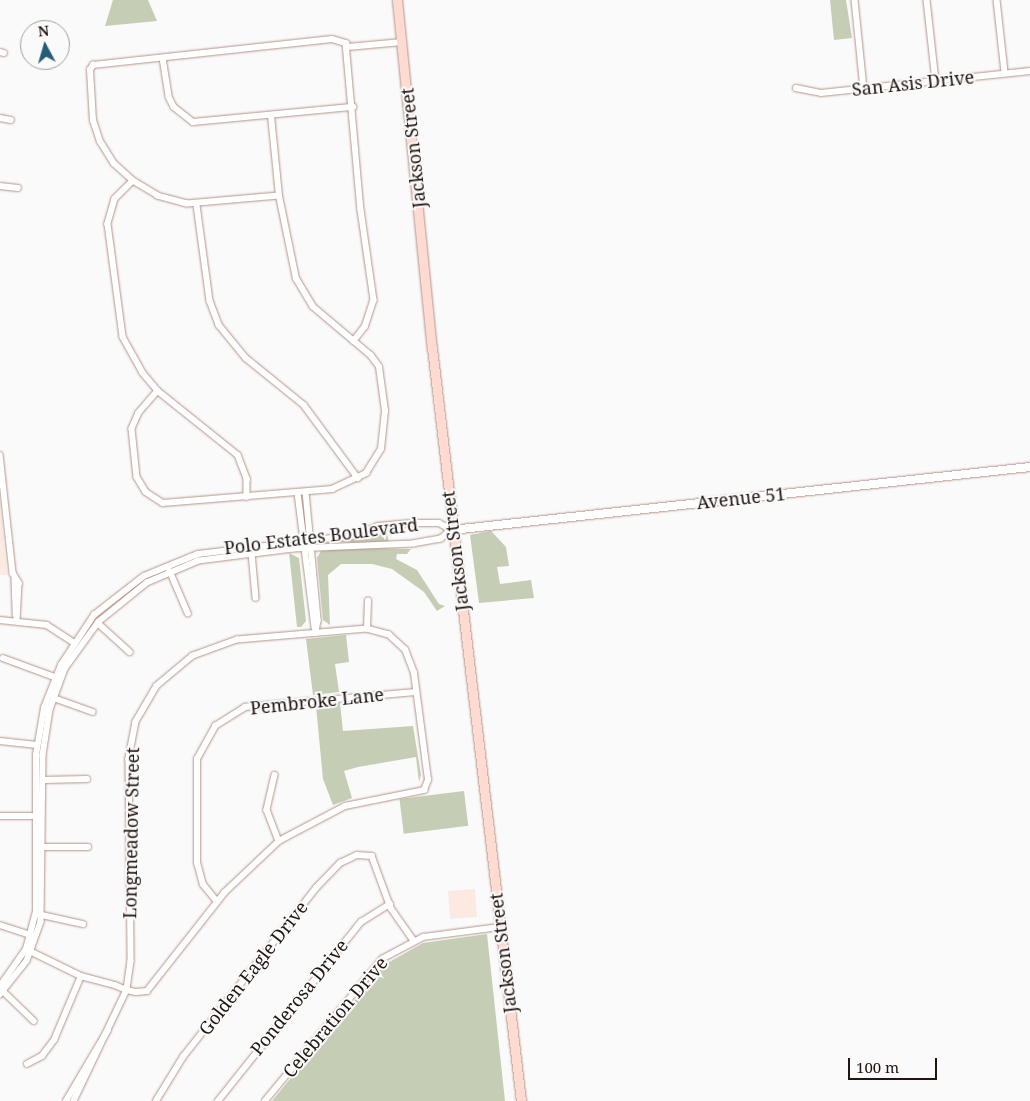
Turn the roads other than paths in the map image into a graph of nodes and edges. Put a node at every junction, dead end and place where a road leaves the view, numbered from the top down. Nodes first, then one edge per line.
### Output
1 (398, 0) edge
2 (855, 0) edge
3 (927, 0) edge
4 (997, 0) edge
5 (402, 42) junction
6 (348, 47) junction
7 (163, 58) junction
8 (1030, 71) edge
9 (1005, 74) junction
10 (936, 81) junction
11 (796, 88) dead end
12 (864, 88) junction
13 (353, 108) junction
14 (271, 116) junction
15 (0, 118) edge
16 (11, 120) dead end
17 (133, 181) junction
18 (0, 186) edge
19 (18, 188) dead end
20 (279, 196) junction
21 (197, 205) junction
22 (354, 340) junction
23 (158, 391) junction
24 (0, 455) edge
25 (1030, 467) edge
26 (358, 478) junction
27 (306, 492) junction
28 (298, 493) junction
29 (247, 497) junction
30 (452, 530) junction
31 (307, 540) junction
32 (308, 548) junction
33 (252, 553) junction
34 (170, 572) junction
35 (256, 598) dead end
36 (368, 602) dead end
37 (188, 612) dead end
38 (3, 619) edge
39 (17, 619) junction
40 (98, 623) junction
41 (367, 629) junction
42 (316, 633) junction
43 (76, 644) junction
44 (130, 652) dead end
45 (3, 658) dead end
46 (55, 677) junction
47 (416, 692) junction
48 (54, 698) junction
49 (93, 712) dead end
50 (0, 741) edge
51 (37, 745) junction
52 (275, 776) dead end
53 (87, 779) dead end
54 (43, 780) junction
55 (0, 816) edge
56 (37, 816) junction
57 (279, 841) junction
58 (44, 847) junction
59 (88, 847) dead end
60 (217, 902) junction
61 (390, 904) junction
62 (42, 915) junction
63 (83, 924) dead end
64 (0, 925) edge
65 (500, 927) junction
66 (31, 935) junction
67 (413, 940) junction
68 (28, 951) junction
69 (81, 976) junction
70 (127, 990) junction
71 (3, 991) edge
72 (34, 1021) dead end
73 (108, 1030) junction
74 (27, 1064) dead end
75 (66, 1101) edge
76 (74, 1101) edge
77 (156, 1101) edge
78 (218, 1101) edge
79 (265, 1101) edge
80 (521, 1101) edge

1 - 5 main road, Jackson Street
2 - 12 street
3 - 10 street
4 - 9 street
5 - 6 street
5 - 30 main road, Jackson Street
6 - 7 street
6 - 13 street
7 - 14 street
7 - 17 street
8 - 9 street, San Asis Drive
9 - 10 street, San Asis Drive
10 - 12 street, San Asis Drive
11 - 12 street, San Asis Drive
13 - 14 street
13 - 22 street
14 - 20 street
15 - 16 street
17 - 21 street
17 - 23 street
18 - 19 street
20 - 21 street
20 - 22 street
21 - 26 street
22 - 26 street
23 - 29 street
23 - 29 street
24 - 39 street
25 - 30 street, Avenue 51
26 - 27 street
27 - 28 street
27 - 31 street
28 - 29 street
28 - 31 street
30 - 31 street, Polo Estates Boulevard
30 - 32 street, Polo Estates Boulevard
30 - 65 main road, Jackson Street
31 - 32 street
31 - 43 street, Polo Estates Boulevard
32 - 33 street, Polo Estates Boulevard
32 - 42 street
33 - 34 street, Polo Estates Boulevard
33 - 35 street
34 - 37 street
34 - 40 street, Polo Estates Boulevard
36 - 41 street
38 - 39 street
39 - 43 street
40 - 43 street, Polo Estates Boulevard
40 - 44 street
41 - 42 street, Longmeadow Street
41 - 47 street
42 - 70 street, Longmeadow Street
43 - 46 street, Polo Estates Boulevard
43 - 48 street, Polo Estates Boulevard
45 - 46 street
46 - 51 street, Polo Estates Boulevard
47 - 57 street
47 - 60 street, Pembroke Lane
48 - 49 street
48 - 54 street, Polo Estates Boulevard
50 - 51 street
51 - 56 street, Polo Estates Boulevard
52 - 57 street
53 - 54 street
54 - 58 street, Polo Estates Boulevard
55 - 56 street
56 - 66 street, Polo Estates Boulevard
57 - 60 street
58 - 59 street
58 - 62 street, Polo Estates Boulevard
60 - 70 street
61 - 67 street
61 - 77 street, Golden Eagle Drive
61 - 78 street, Ponderosa Drive
62 - 63 street
62 - 68 street, Polo Estates Boulevard
64 - 66 street
65 - 67 street, Celebration Drive
65 - 80 main road, Jackson Street
66 - 68 street, Polo Estates Boulevard
67 - 79 street, Celebration Drive
68 - 69 street
68 - 71 street, Polo Estates Boulevard
69 - 70 street
69 - 74 street
70 - 73 street, Longmeadow Street
71 - 72 street
73 - 75 street
73 - 76 street

